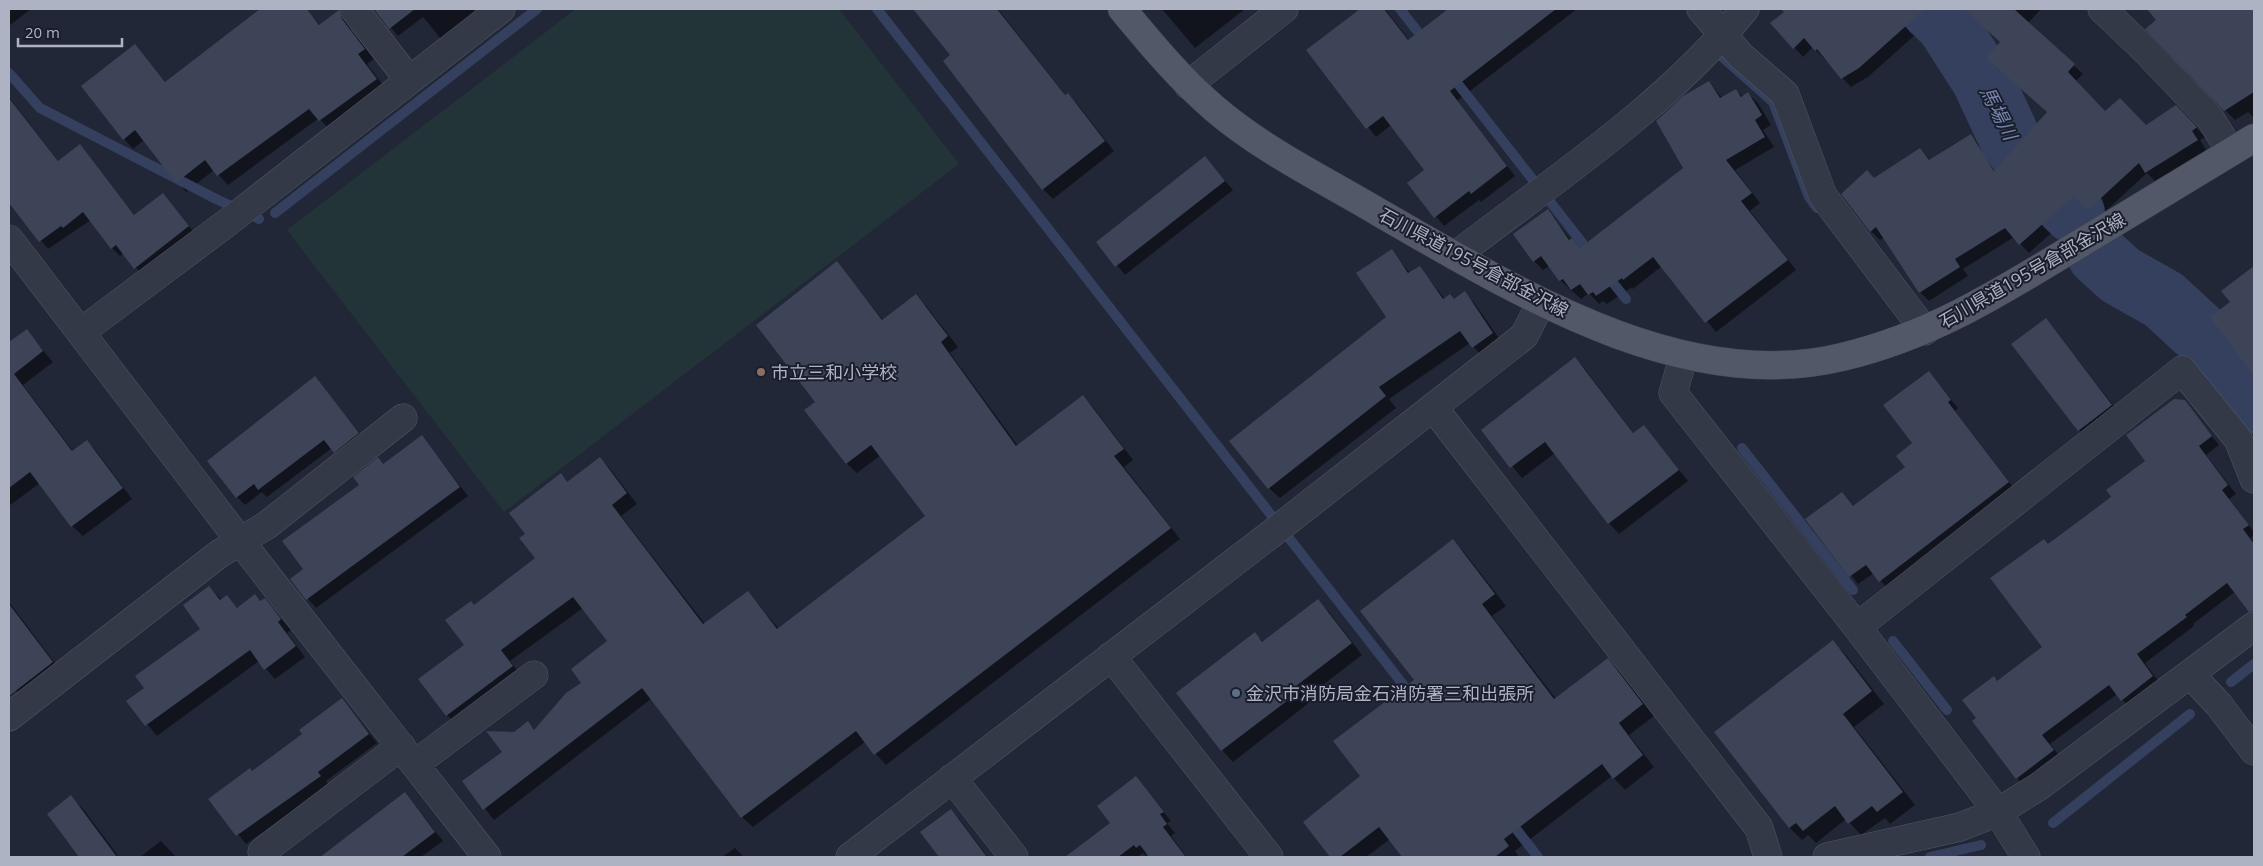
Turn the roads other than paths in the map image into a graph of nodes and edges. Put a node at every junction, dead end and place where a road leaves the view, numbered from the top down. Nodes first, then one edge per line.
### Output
1 (354, 9) edge
2 (501, 9) edge
3 (1122, 9) edge
4 (1284, 9) edge
5 (1701, 9) edge
6 (1745, 9) edge
7 (2102, 9) edge
8 (1724, 34) junction
9 (409, 80) junction
10 (1188, 85) junction
11 (2254, 138) edge
12 (2231, 152) junction
13 (9, 239) edge
14 (1455, 256) junction
15 (1541, 303) junction
16 (1925, 331) junction
17 (82, 332) junction
18 (1684, 355) junction
19 (1433, 407) junction
20 (403, 418) dead end
21 (2254, 479) edge
22 (240, 541) junction
23 (2254, 626) edge
24 (1857, 627) junction
25 (1110, 656) junction
26 (2190, 674) junction
27 (534, 675) dead end
28 (9, 717) edge
29 (2254, 751) edge
30 (408, 755) junction
31 (952, 778) junction
32 (1998, 812) junction
33 (262, 852) dead end
34 (486, 857) edge
35 (850, 857) edge
36 (1014, 857) edge
37 (1269, 857) edge
38 (1768, 857) edge
39 (1827, 857) edge
40 (2026, 857) edge

1 - 9 street
2 - 9 street
3 - 10 main road, 石川県道195号倉部金沢線
4 - 10 street
5 - 8 street
6 - 8 street
7 - 12 street
8 - 14 street
8 - 16 street
9 - 17 street
10 - 14 main road, 石川県道195号倉部金沢線
11 - 12 main road, 石川県道195号倉部金沢線
12 - 16 main road, 石川県道195号倉部金沢線
13 - 17 street
14 - 15 main road, 石川県道195号倉部金沢線
15 - 18 main road, 石川県道195号倉部金沢線
15 - 19 street
16 - 18 main road, 石川県道195号倉部金沢線
17 - 22 street
18 - 24 street
19 - 25 street
19 - 38 street
20 - 22 street
21 - 24 street
22 - 28 street
22 - 30 street
23 - 26 street
24 - 32 street
25 - 31 street
25 - 37 street
26 - 29 street
26 - 32 street
27 - 30 street
30 - 33 street
30 - 34 street
31 - 35 street
31 - 36 street
32 - 39 street
32 - 40 street

